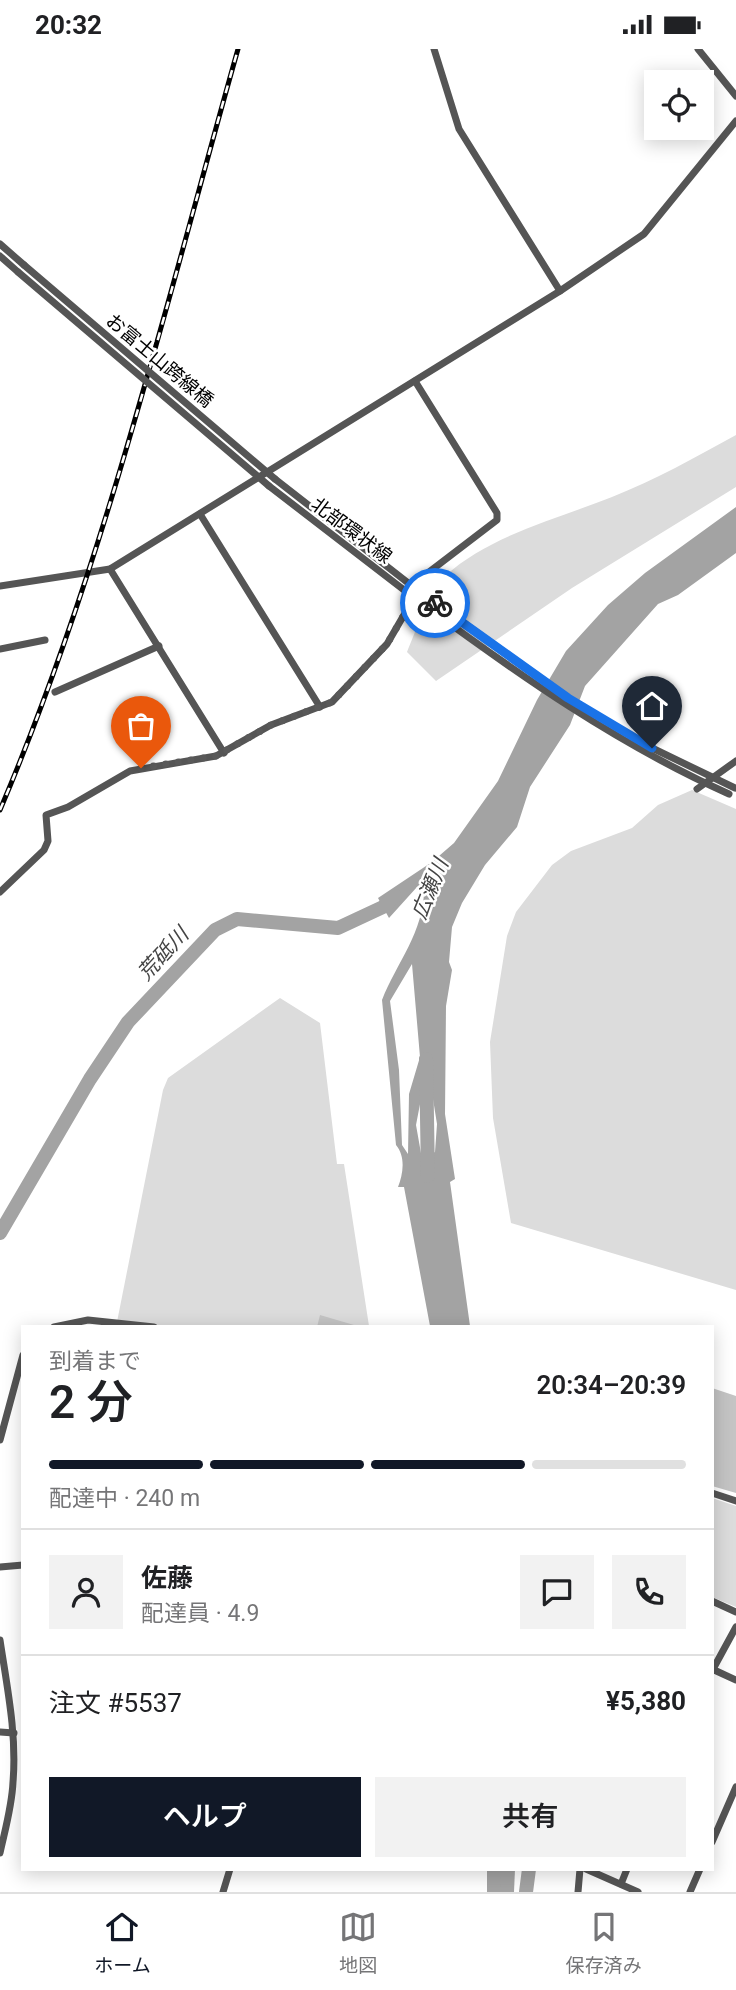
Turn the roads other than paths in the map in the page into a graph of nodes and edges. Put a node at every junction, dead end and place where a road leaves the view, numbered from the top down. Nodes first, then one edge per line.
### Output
1 (434, 49) edge
2 (698, 49) edge
3 (736, 96) edge
4 (736, 121) edge
5 (0, 244) edge
6 (0, 256) edge
7 (560, 291) junction
8 (415, 381) junction
9 (275, 479) joint
10 (269, 486) joint
11 (200, 514) junction
12 (110, 569) junction
13 (0, 586) edge
14 (419, 596) junction
15 (45, 640) dead end
16 (159, 646) junction
17 (0, 649) edge
18 (55, 692) dead end
19 (320, 708) junction
20 (224, 753) junction
21 (736, 761) edge
22 (697, 789) dead end
23 (734, 792) edge
24 (0, 892) edge
25 (64, 1325) edge
26 (135, 1325) edge
27 (21, 1362) edge
28 (0, 1440) edge
29 (714, 1494) edge
30 (736, 1501) edge
31 (21, 1565) edge
32 (0, 1567) edge
33 (714, 1602) edge
34 (736, 1612) edge
35 (736, 1627) edge
36 (0, 1640) edge
37 (714, 1668) edge
38 (714, 1670) edge
39 (736, 1680) edge
40 (0, 1732) edge
41 (14, 1733) junction
42 (736, 1787) edge
43 (714, 1837) edge
44 (0, 1853) edge
45 (229, 1871) edge
46 (580, 1871) edge
47 (591, 1871) edge
48 (626, 1871) edge
49 (699, 1871) edge
50 (621, 1884) junction
51 (223, 1892) edge
52 (578, 1892) edge
53 (638, 1892) edge
54 (690, 1892) edge

1 - 7 street
2 - 3 street
4 - 7 street
5 - 9 street, お富士山跨線橋, bridge
6 - 10 street, お富士山跨線橋, bridge
7 - 8 street
8 - 11 street
8 - 14 street
9 - 14 street, 北部環状線
10 - 14 street, 北部環状線
11 - 12 street
11 - 19 street
12 - 13 street
12 - 16 street
14 - 19 street
14 - 23 street, 北部環状線, bridge
15 - 17 street
16 - 18 street
16 - 20 street
19 - 20 street
20 - 24 street
21 - 22 street
25 - 26 street
27 - 28 street
29 - 30 street
31 - 32 street
33 - 34 street
35 - 37 street
36 - 41 street
38 - 39 street
40 - 41 street
41 - 44 street
42 - 43 street
45 - 51 street
46 - 52 street
47 - 50 street
48 - 50 street
49 - 54 street
50 - 53 street

